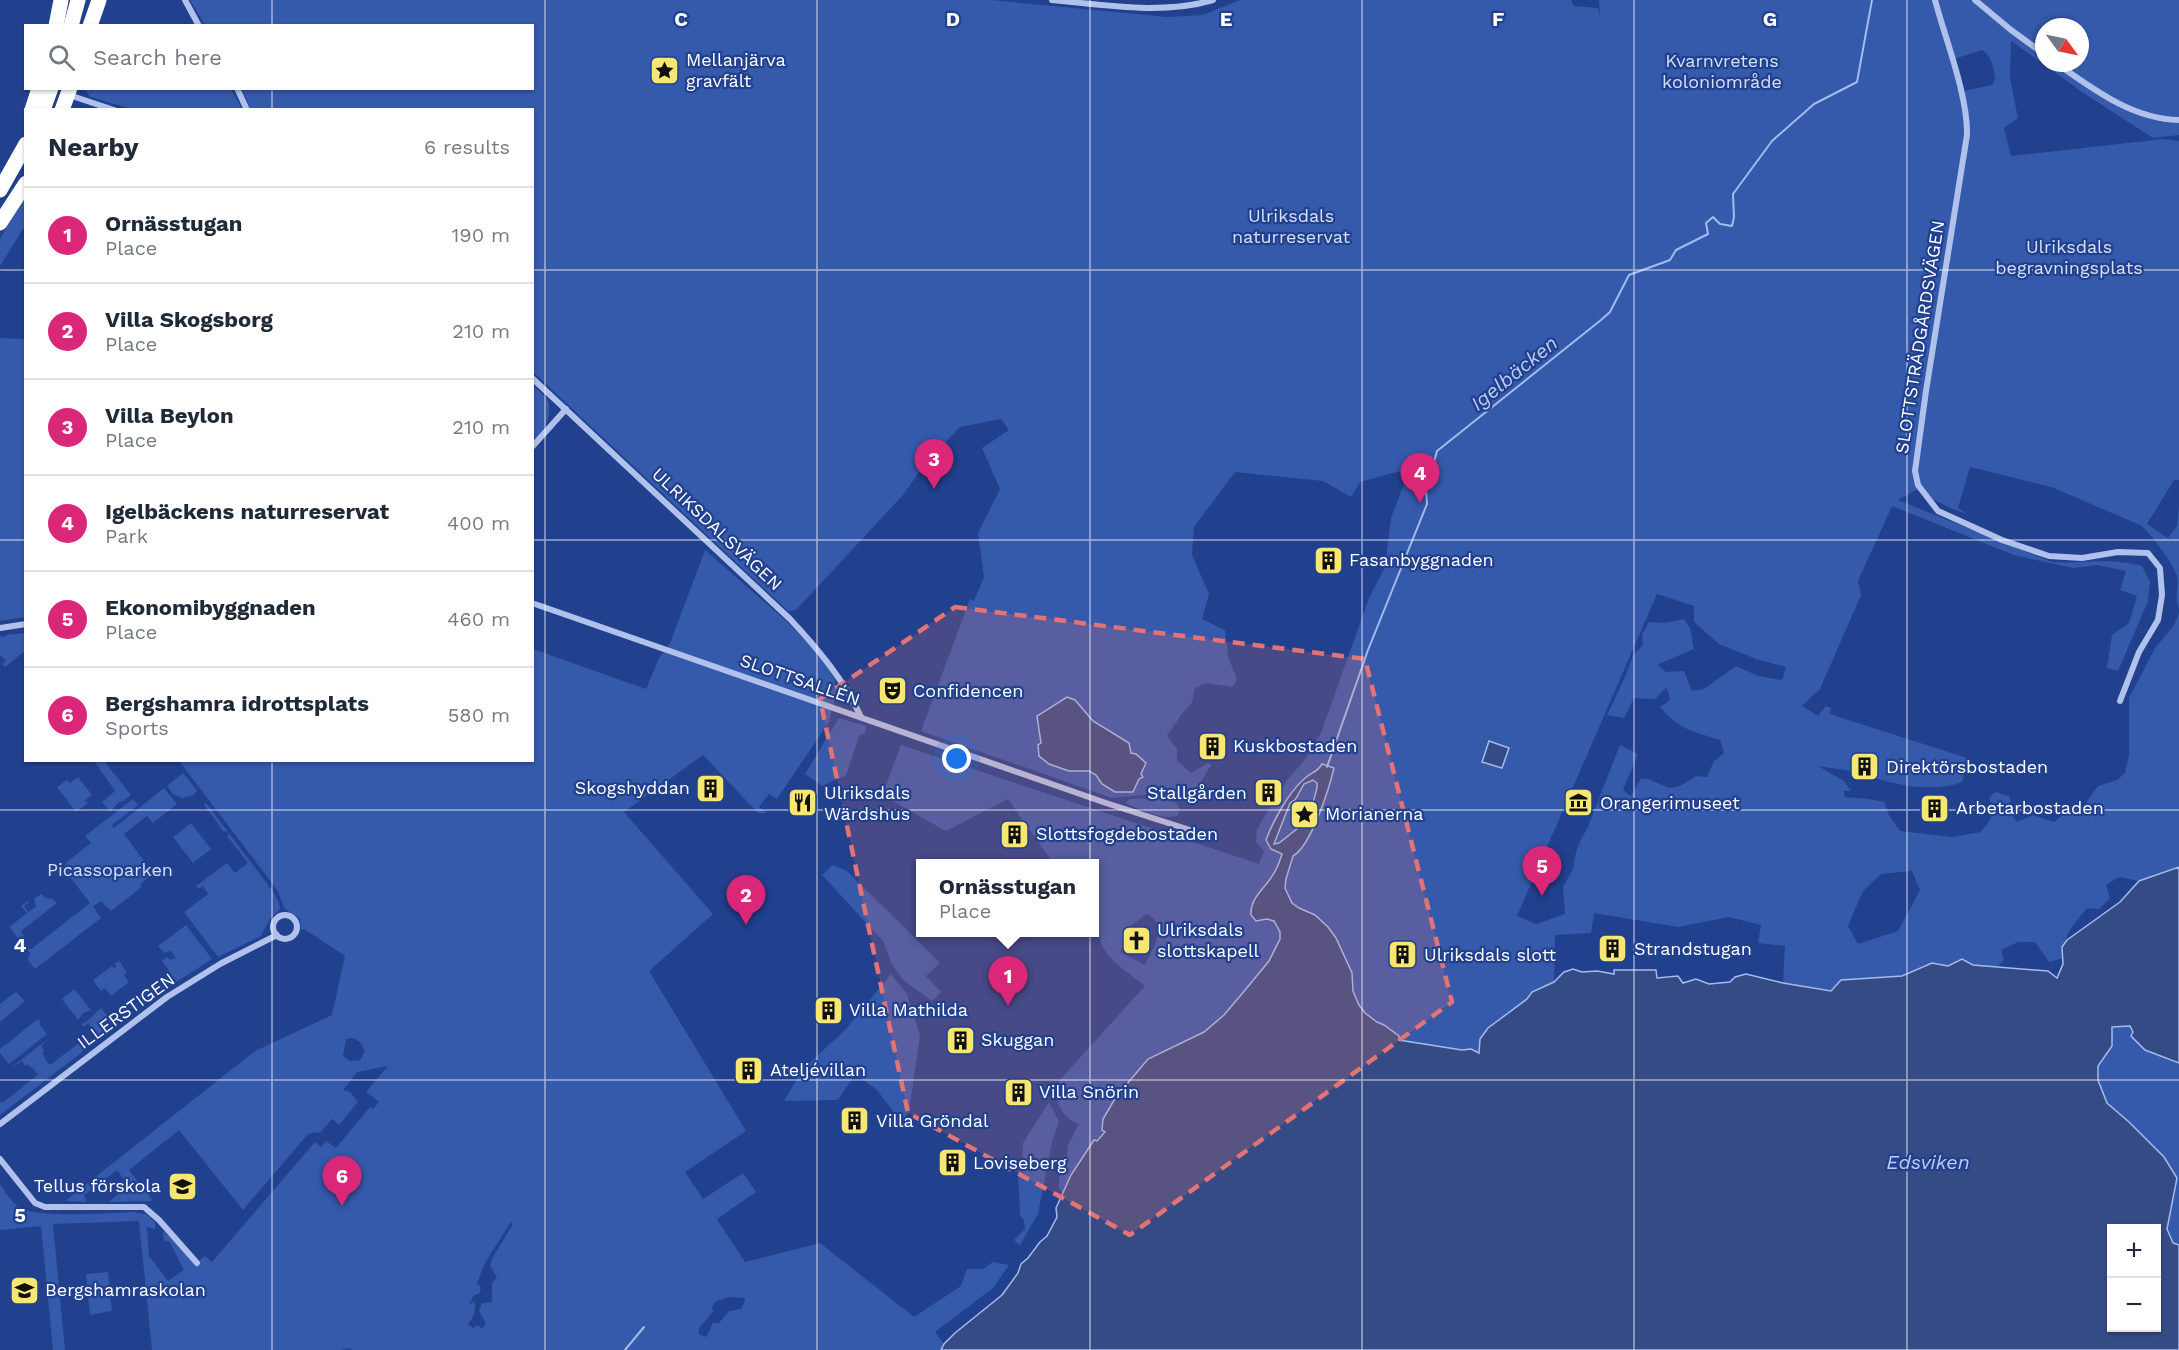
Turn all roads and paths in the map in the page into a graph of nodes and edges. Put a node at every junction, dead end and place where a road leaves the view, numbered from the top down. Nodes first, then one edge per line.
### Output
1 (61, 0) edge
2 (78, 0) edge
3 (185, 0) edge
4 (1052, 0) edge
5 (1213, 0) edge
6 (1935, 0) edge
7 (1975, 0) edge
8 (98, 2) edge
9 (56, 24) edge
10 (72, 24) edge
11 (91, 24) edge
12 (198, 24) edge
13 (2035, 47) edge
14 (2070, 72) edge
15 (38, 90) edge
16 (50, 90) edge
17 (238, 90) edge
18 (66, 98) edge
19 (33, 108) edge
20 (44, 108) edge
21 (106, 108) edge
22 (246, 108) edge
23 (2179, 120) edge
24 (22, 150) edge
25 (24, 186) edge
26 (0, 190) edge
27 (0, 224) edge
28 (534, 380) edge
29 (566, 409) junction
30 (534, 445) edge
31 (534, 604) edge
32 (24, 624) edge
33 (0, 628) edge
34 (2121, 701) dead end
35 (861, 717) junction
36 (1193, 831) dead end
37 (277, 935) dead end
38 (0, 1124) edge
39 (0, 1159) edge
40 (197, 1263) dead end

1 - 9 highway
2 - 10 highway
3 - 12 street
4 - 5 street
6 - 34 street, SLOTTSTRÄDGÅRDSVÄGEN
7 - 13 street
8 - 11 highway
14 - 23 street
15 - 19 highway
16 - 20 highway
17 - 22 street
18 - 21 street
24 - 26 highway
25 - 27 highway
28 - 29 street, ULRIKSDALSVÄGEN
29 - 30 street
29 - 35 street, ULRIKSDALSVÄGEN
31 - 35 street, SLOTTSALLÉN
32 - 33 street
35 - 36 street, SLOTTSALLÉN
37 - 38 street, ILLERSTIGEN
39 - 40 street

